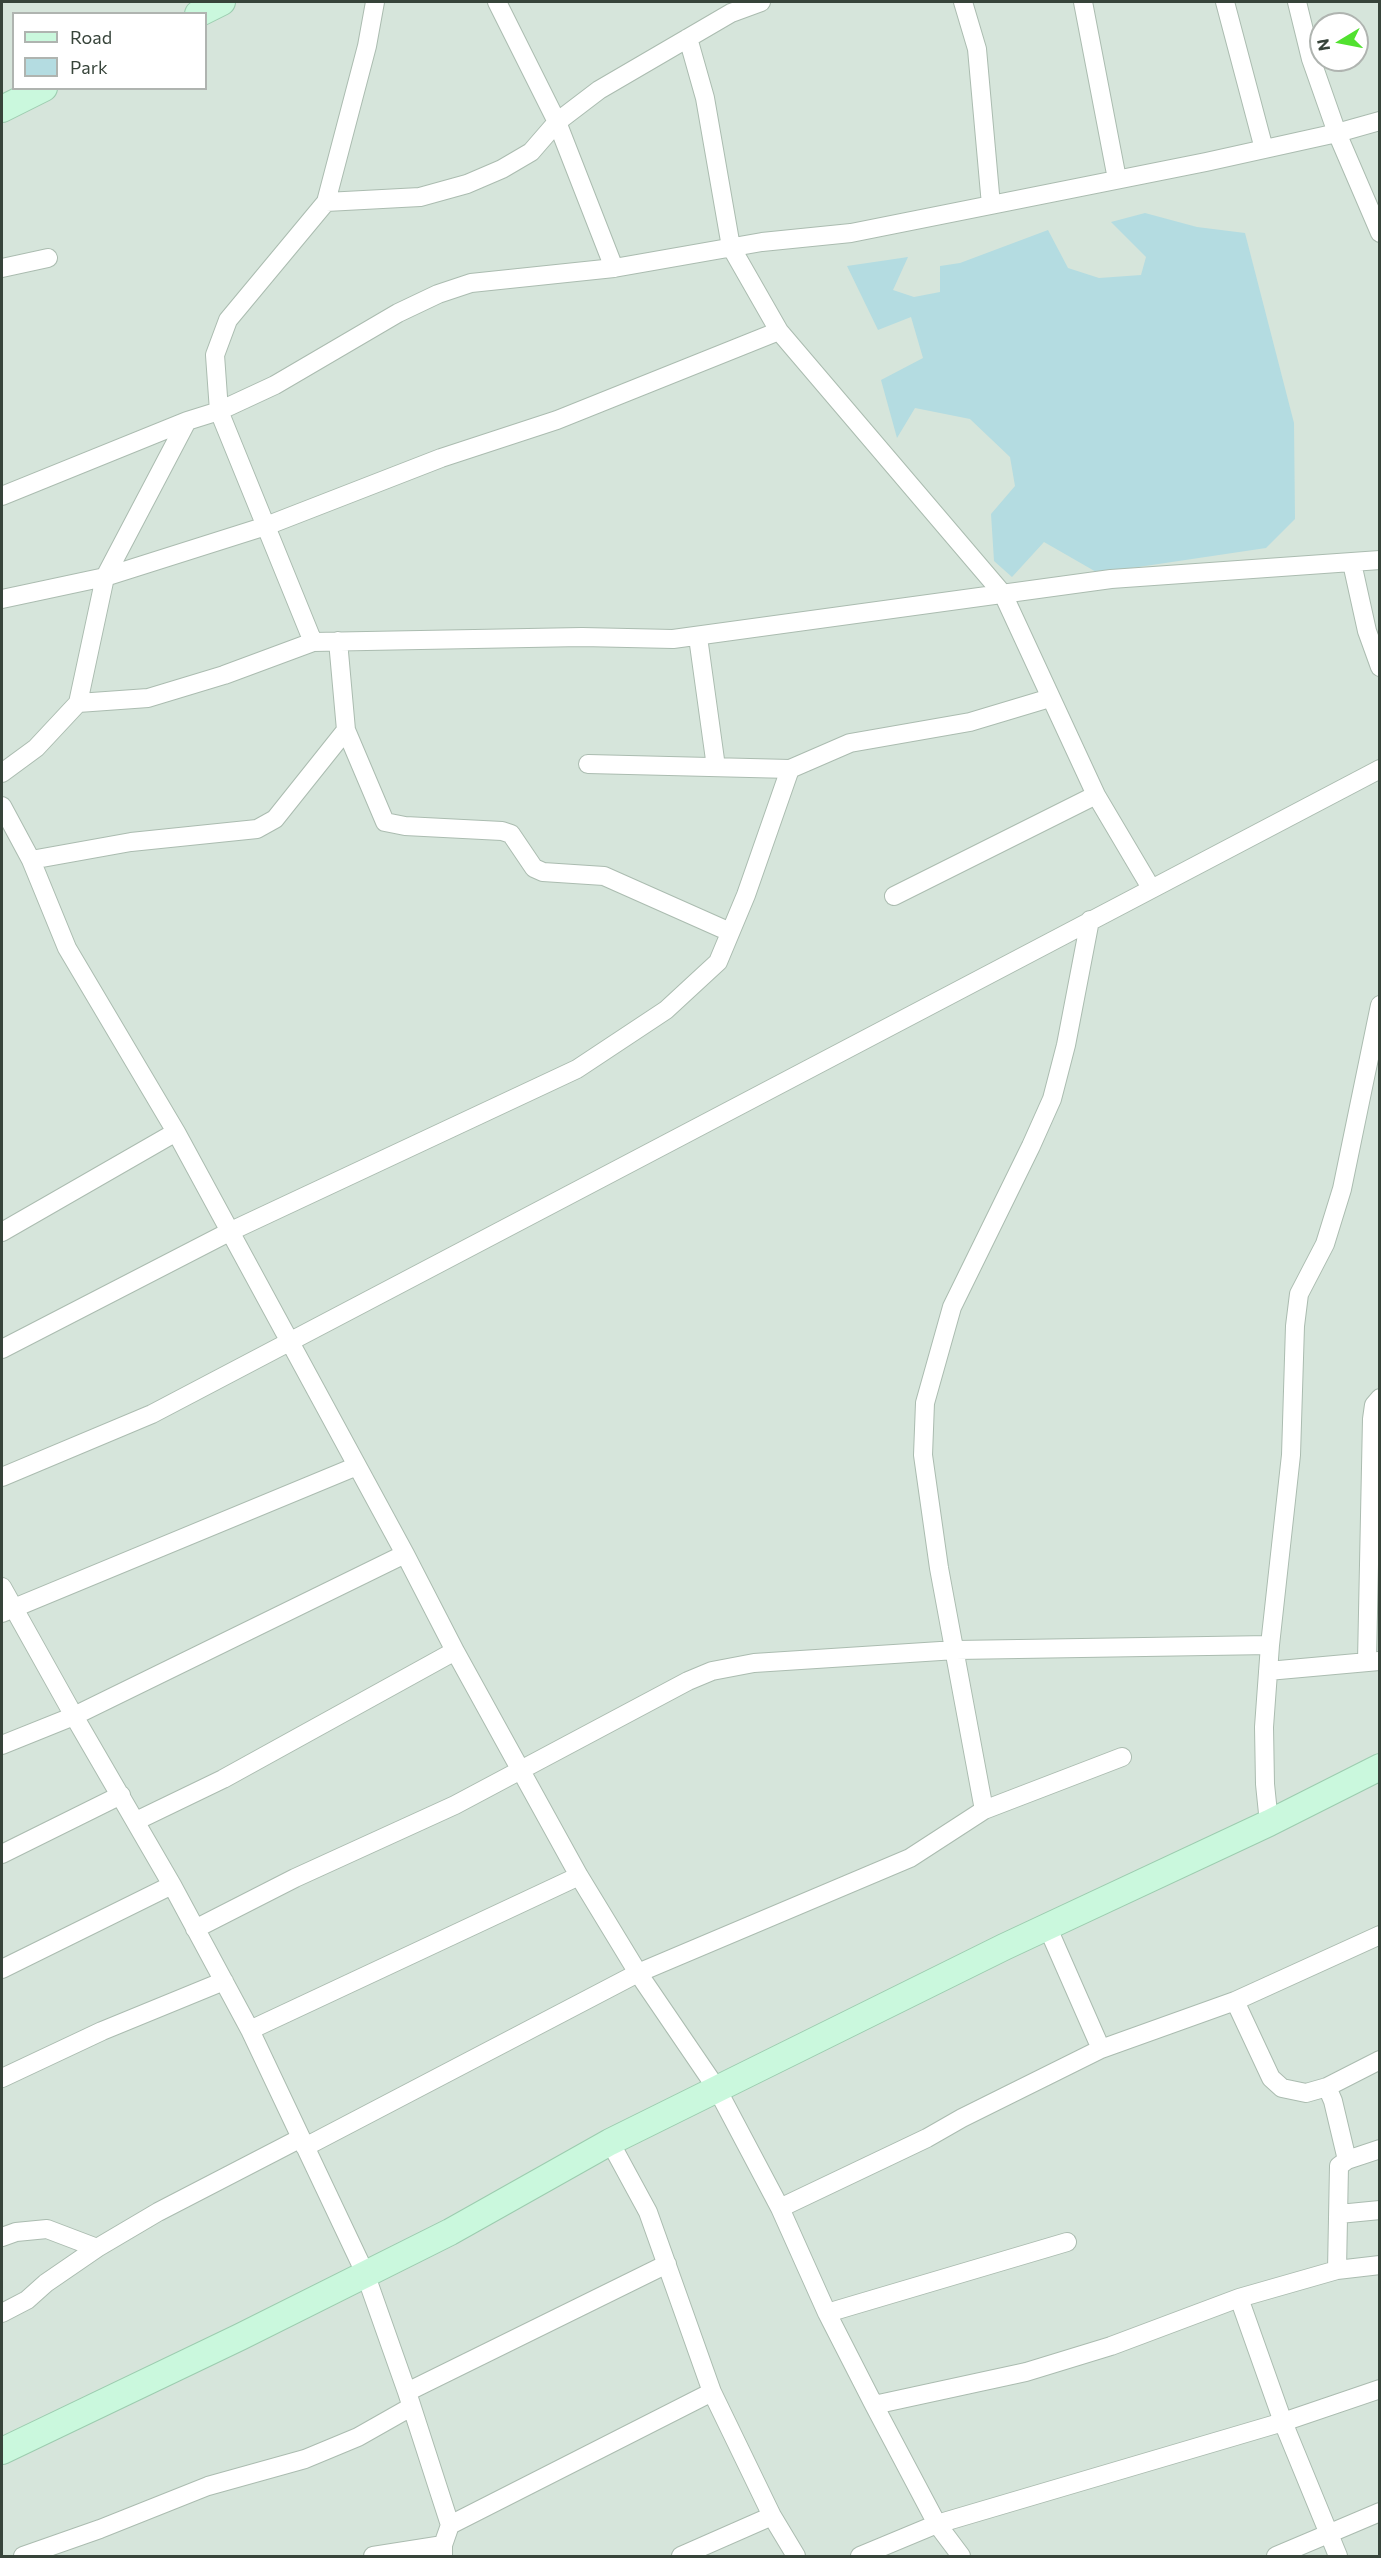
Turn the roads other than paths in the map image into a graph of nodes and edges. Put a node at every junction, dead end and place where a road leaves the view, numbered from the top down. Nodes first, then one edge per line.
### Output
1 (222, 2) edge
2 (375, 2) edge
3 (497, 2) edge
4 (761, 2) edge
5 (963, 2) edge
6 (1083, 2) edge
7 (1225, 2) edge
8 (1297, 2) edge
9 (202, 12) edge
10 (688, 38) junction
11 (40, 90) edge
12 (2, 110) edge
13 (1380, 121) edge
14 (557, 122) junction
15 (1337, 133) junction
16 (1264, 149) junction
17 (1117, 179) junction
18 (326, 202) junction
19 (991, 205) junction
20 (1380, 233) edge
21 (731, 247) junction
22 (48, 258) dead end
23 (2, 268) edge
24 (614, 268) junction
25 (780, 331) junction
26 (219, 411) junction
27 (187, 422) junction
28 (2, 496) edge
29 (266, 526) junction
30 (1380, 560) edge
31 (1352, 563) junction
32 (105, 578) junction
33 (1003, 594) junction
34 (2, 599) edge
35 (698, 637) junction
36 (338, 641) junction
37 (313, 642) junction
38 (1380, 667) edge
39 (1050, 698) junction
40 (78, 703) junction
41 (346, 730) junction
42 (588, 764) dead end
43 (716, 767) junction
44 (790, 769) junction
45 (1380, 769) edge
46 (2, 772) edge
47 (1096, 795) junction
48 (2, 806) edge
49 (31, 860) junction
50 (1152, 888) junction
51 (894, 896) dead end
52 (1090, 920) junction
53 (730, 932) junction
54 (1380, 1005) edge
55 (176, 1132) junction
56 (2, 1232) edge
57 (229, 1232) junction
58 (287, 1341) junction
59 (2, 1349) edge
60 (1380, 1398) edge
61 (357, 1466) junction
62 (2, 1477) edge
63 (405, 1554) junction
64 (2, 1587) edge
65 (7, 1610) edge
66 (1270, 1646) junction
67 (956, 1650) junction
68 (455, 1651) junction
69 (1373, 1661) edge
70 (1268, 1671) junction
71 (74, 1716) junction
72 (2, 1745) edge
73 (1122, 1757) dead end
74 (1380, 1767) edge
75 (520, 1769) junction
76 (121, 1795) junction
77 (984, 1810) junction
78 (136, 1821) junction
79 (1269, 1823) junction
80 (2, 1854) edge
81 (579, 1876) junction
82 (172, 1885) junction
83 (1047, 1926) junction
84 (195, 1929) junction
85 (1380, 1935) edge
86 (2, 1969) edge
87 (638, 1973) junction
88 (224, 1981) junction
89 (1235, 2001) junction
90 (250, 2030) junction
91 (1101, 2049) junction
92 (1380, 2060) edge
93 (2, 2078) edge
94 (1327, 2087) junction
95 (717, 2089) junction
96 (303, 2142) junction
97 (610, 2142) junction
98 (1380, 2149) edge
99 (1347, 2160) junction
100 (780, 2208) junction
101 (1380, 2210) edge
102 (1339, 2214) junction
103 (2, 2237) edge
104 (1067, 2242) dead end
105 (97, 2248) junction
106 (667, 2264) junction
107 (1380, 2265) edge
108 (1337, 2270) junction
109 (365, 2273) junction
110 (1239, 2298) junction
111 (2, 2313) edge
112 (827, 2313) junction
113 (1380, 2389) edge
114 (712, 2392) junction
115 (409, 2400) junction
116 (874, 2405) junction
117 (1283, 2422) junction
118 (2, 2451) edge
119 (1380, 2512) edge
120 (772, 2516) junction
121 (938, 2524) junction
122 (450, 2525) junction
123 (1328, 2536) junction
124 (443, 2551) edge
125 (23, 2556) edge
126 (374, 2556) edge
127 (681, 2556) edge
128 (796, 2556) edge
129 (860, 2556) edge
130 (961, 2556) edge
131 (1276, 2556) edge
132 (1338, 2556) edge

1 - 9 street
2 - 18 street
3 - 14 street
4 - 10 street
5 - 19 street
6 - 17 street
7 - 16 street
8 - 15 street
10 - 14 street
10 - 21 street
11 - 12 street
13 - 15 street
14 - 18 street
14 - 24 street
15 - 16 street
15 - 20 street
16 - 17 street
17 - 19 street
18 - 26 street
19 - 21 street
21 - 24 street
21 - 25 street
22 - 23 street
24 - 26 street
25 - 29 street
25 - 33 street
26 - 27 street
26 - 29 street
27 - 28 street
27 - 32 street
29 - 32 street
29 - 37 street
30 - 31 street
31 - 33 street
31 - 38 street
32 - 34 street
32 - 40 street
33 - 35 street
33 - 39 street
35 - 36 street
35 - 43 street
36 - 37 street
36 - 41 street
37 - 40 street
39 - 44 street
39 - 47 street
40 - 46 street
41 - 49 street
41 - 53 street
42 - 43 street
43 - 44 street
44 - 53 street
45 - 50 street
47 - 50 street
47 - 51 street
48 - 49 street
49 - 55 street
50 - 52 street
52 - 58 street
52 - 67 street
53 - 57 street
54 - 66 street
55 - 56 street
55 - 57 street
57 - 58 street
57 - 59 street
58 - 61 street
58 - 62 street
60 - 69 street
61 - 63 street
61 - 65 street
63 - 68 street
63 - 71 street
64 - 65 street
65 - 71 street
66 - 67 street
66 - 70 street
67 - 75 street
67 - 77 street
68 - 75 street
68 - 78 street
69 - 70 street
70 - 79 street
71 - 72 street
71 - 76 street
73 - 77 street
74 - 79 street
75 - 81 street
75 - 84 street
76 - 78 street
76 - 80 street
77 - 87 street
78 - 82 street
79 - 83 street
81 - 87 street
81 - 90 street
82 - 84 street
82 - 86 street
83 - 91 street
83 - 95 street
84 - 88 street
85 - 89 street
87 - 95 street
87 - 96 street
88 - 90 street
88 - 93 street
89 - 91 street
89 - 94 street
90 - 96 street
91 - 100 street
92 - 94 street
94 - 99 street
95 - 97 street
95 - 100 street
96 - 105 street
96 - 109 street
97 - 106 street
97 - 109 street
98 - 99 street
99 - 102 street
100 - 112 street
101 - 102 street
102 - 108 street
103 - 105 street
104 - 112 street
105 - 111 street
106 - 114 street
106 - 115 street
107 - 108 street
108 - 110 street
109 - 115 street
109 - 118 street
110 - 116 street
110 - 117 street
112 - 116 street
113 - 117 street
114 - 120 street
114 - 122 street
115 - 122 street
115 - 125 street
116 - 121 street
117 - 121 street
117 - 123 street
119 - 123 street
120 - 127 street
120 - 128 street
121 - 129 street
121 - 130 street
122 - 124 street
123 - 131 street
123 - 132 street
124 - 126 street

